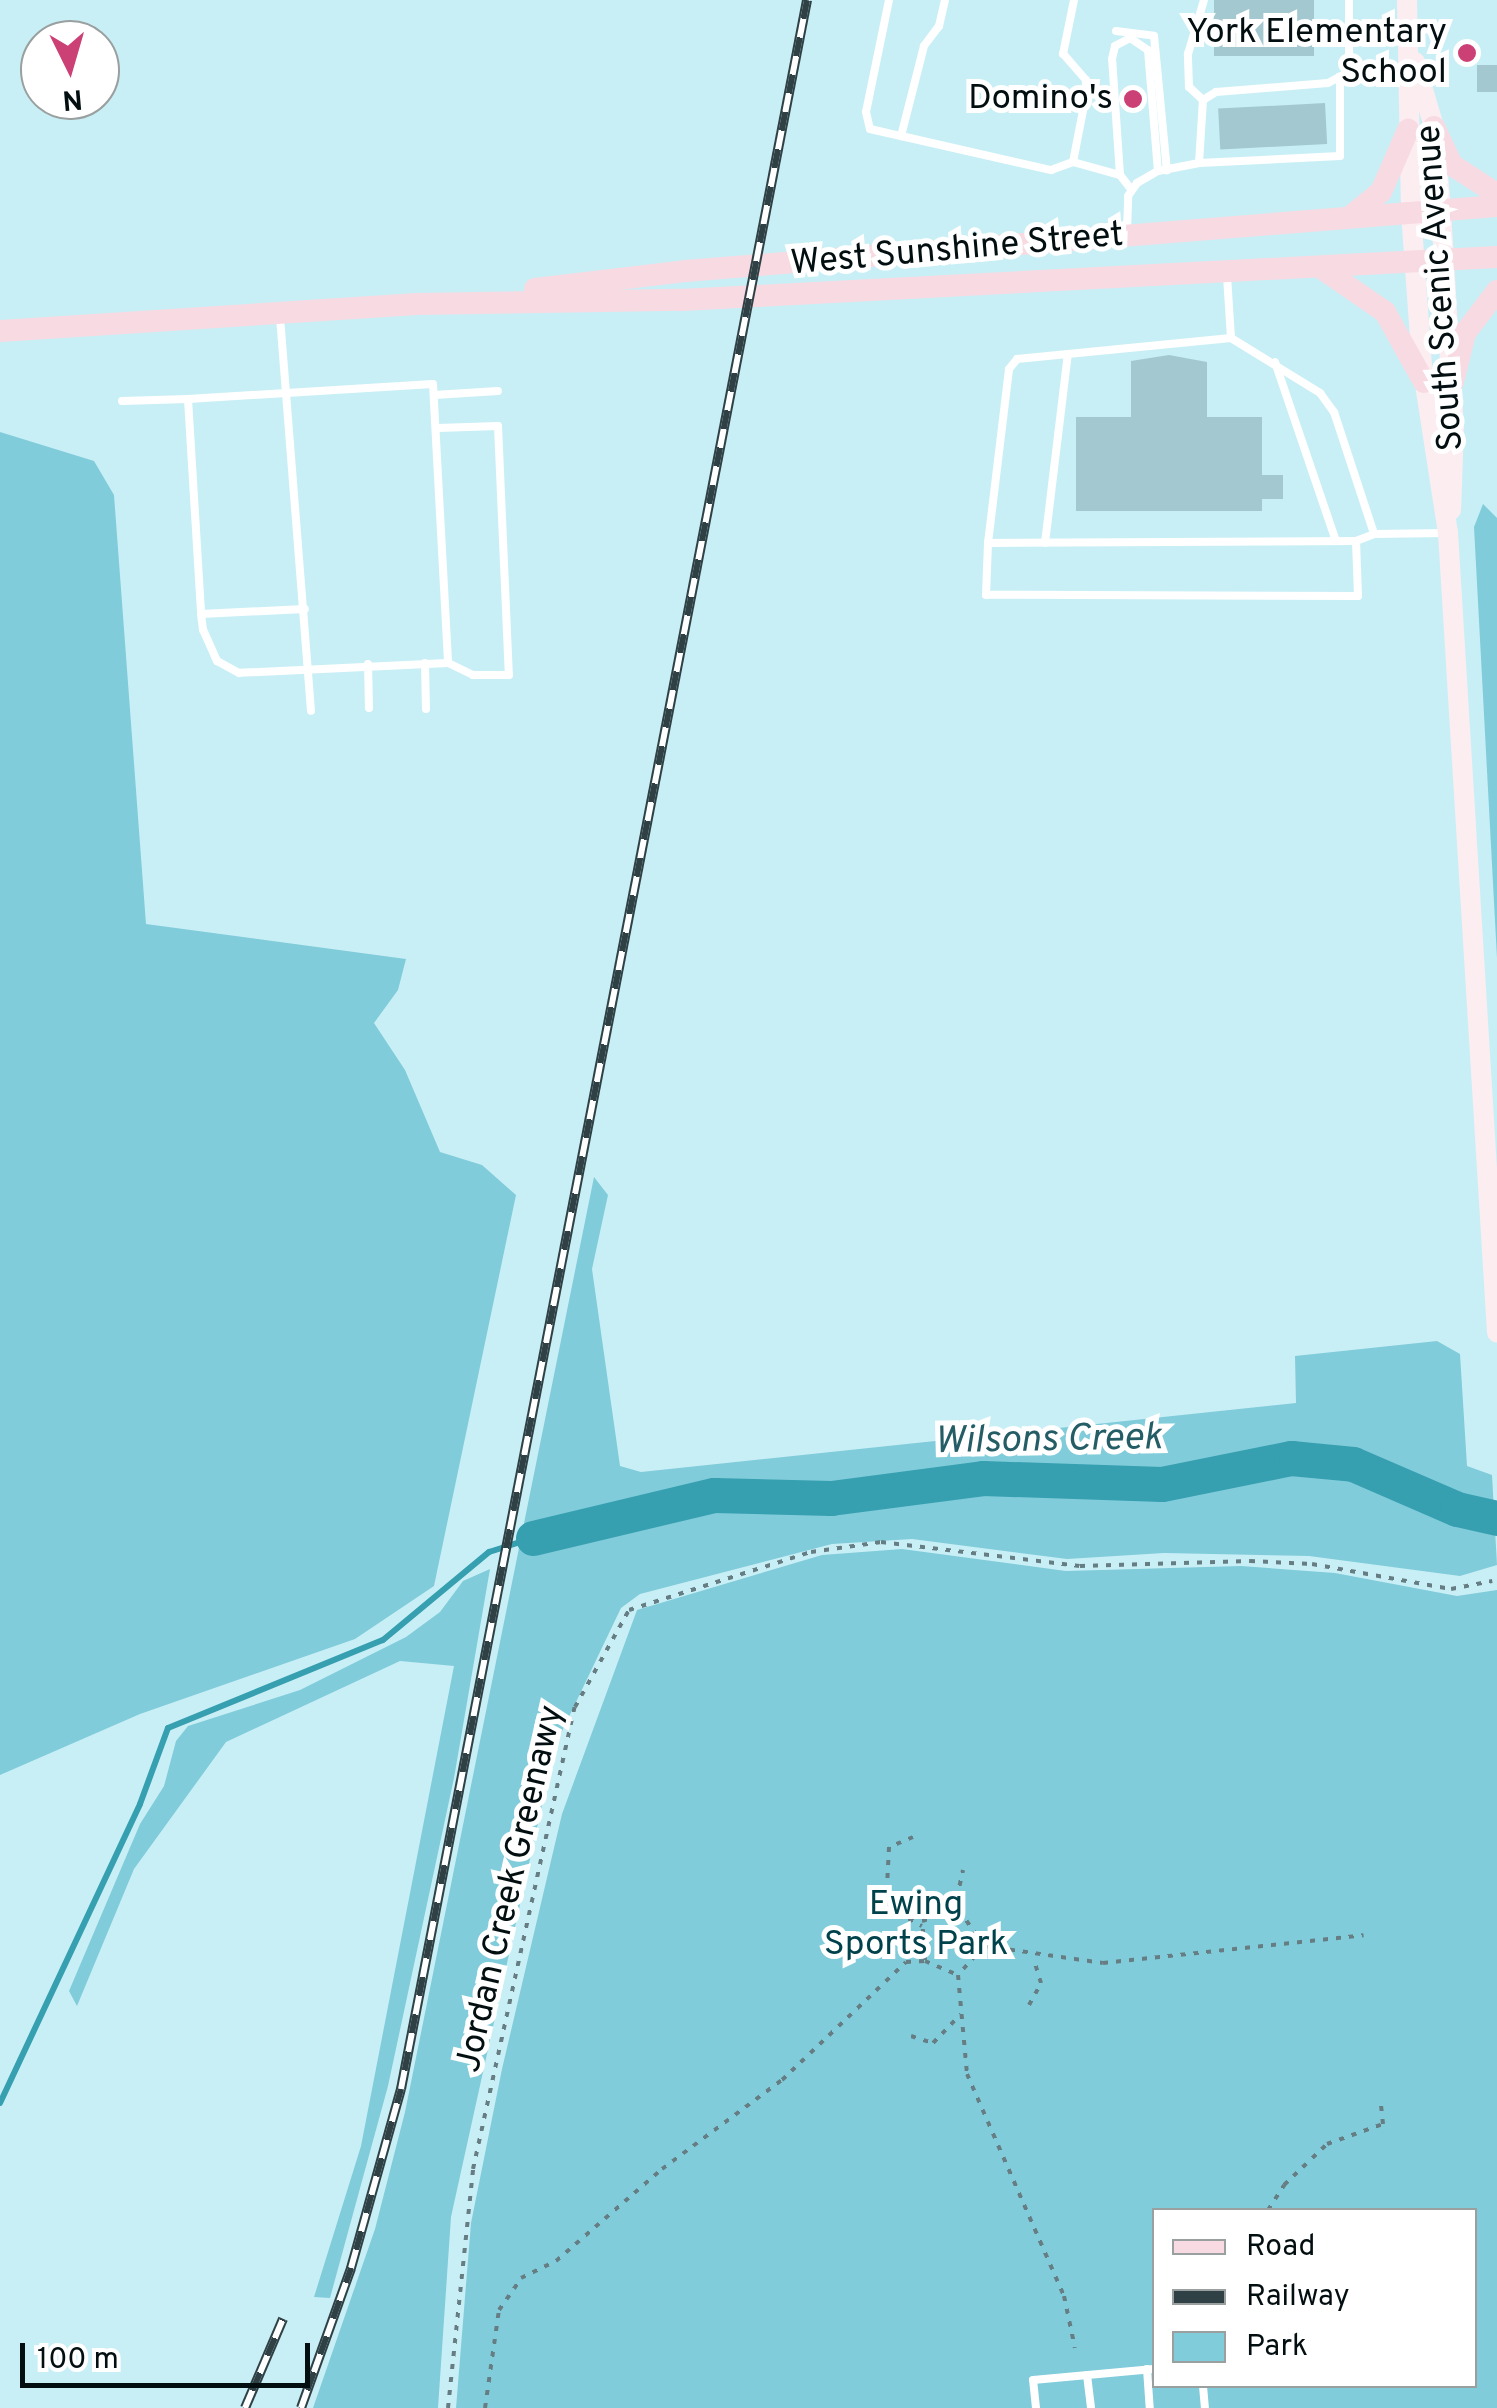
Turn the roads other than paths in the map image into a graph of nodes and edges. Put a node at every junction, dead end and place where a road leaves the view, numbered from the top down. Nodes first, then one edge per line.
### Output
1 (889, 0) edge
2 (945, 0) edge
3 (1074, 0) edge
4 (1204, 0) edge
5 (1349, 0) edge
6 (1406, 0) edge
7 (1116, 31) dead end
8 (1410, 42) junction
9 (1351, 44) junction
10 (1340, 78) junction
11 (1203, 100) junction
12 (1434, 128) junction
13 (1408, 130) junction
14 (901, 136) junction
15 (1073, 162) junction
16 (1200, 163) junction
17 (1162, 170) junction
18 (1120, 175) junction
19 (1131, 189) junction
20 (1497, 194) edge
21 (1497, 206) edge
22 (1441, 210) junction
23 (1411, 212) junction
24 (1336, 220) junction
25 (1126, 236) junction
26 (1497, 258) edge
27 (1444, 261) junction
28 (1414, 264) junction
29 (1316, 267) junction
30 (1227, 271) junction
31 (1497, 291) edge
32 (418, 304) junction
33 (280, 312) junction
34 (0, 332) edge
35 (1231, 338) junction
36 (1068, 354) junction
37 (1275, 362) junction
38 (1424, 382) junction
39 (1452, 382) junction
40 (498, 391) dead end
41 (289, 392) junction
42 (434, 395) junction
43 (188, 398) junction
44 (122, 402) dead end
45 (438, 428) junction
46 (1448, 533) junction
47 (1374, 534) junction
48 (1336, 541) junction
49 (1356, 541) junction
50 (988, 543) junction
51 (1045, 543) junction
52 (306, 609) junction
53 (201, 614) junction
54 (426, 663) junction
55 (448, 663) junction
56 (368, 664) junction
57 (310, 669) junction
58 (369, 708) dead end
59 (426, 710) dead end
60 (311, 711) dead end
61 (1497, 1332) edge
62 (1151, 2369) edge
63 (1087, 2375) junction
64 (1036, 2408) edge
65 (1091, 2408) edge
66 (1150, 2408) edge

1 - 14 lane
2 - 14 lane
3 - 15 lane
4 - 11 lane
5 - 9 lane
6 - 8 main road, South Scenic Avenue
7 - 17 lane
8 - 9 lane
8 - 12 main road, South Scenic Avenue
8 - 13 main road, South Scenic Avenue
9 - 10 lane
10 - 11 lane
10 - 16 lane
11 - 16 lane
12 - 20 main road
12 - 22 main road, South Scenic Avenue
13 - 23 main road, South Scenic Avenue
13 - 24 main road
14 - 15 lane
15 - 18 lane
16 - 17 lane
17 - 18 lane
17 - 19 lane
18 - 19 lane
19 - 25 lane
21 - 22 main road, West Sunshine Street
22 - 23 main road, West Sunshine Street
22 - 27 main road, South Scenic Avenue
23 - 24 main road, West Sunshine Street
23 - 28 main road, South Scenic Avenue
24 - 25 main road, West Sunshine Street
25 - 32 main road, West Sunshine Street
26 - 27 main road, West Sunshine Street
27 - 28 main road, West Sunshine Street
27 - 39 main road, South Scenic Avenue
28 - 29 main road, West Sunshine Street
28 - 38 main road, South Scenic Avenue
29 - 30 main road, West Sunshine Street
29 - 38 main road
30 - 32 main road, West Sunshine Street
30 - 35 lane
31 - 39 main road
32 - 33 main road, West Sunshine Street
33 - 34 main road, West Sunshine Street
33 - 41 lane
35 - 36 lane
35 - 37 lane
36 - 50 lane
36 - 51 lane
37 - 47 lane
37 - 48 lane
38 - 46 main road, South Scenic Avenue
39 - 46 main road, South Scenic Avenue
40 - 42 lane
41 - 42 lane
41 - 43 lane
41 - 52 lane
42 - 45 lane
43 - 44 lane
43 - 53 lane
45 - 55 lane
45 - 55 lane
46 - 47 lane
46 - 61 main road, South Scenic Avenue
47 - 49 lane
48 - 49 lane
48 - 51 lane
49 - 50 lane
50 - 51 lane
52 - 53 lane
52 - 57 lane
53 - 57 lane
54 - 55 lane
54 - 56 lane
54 - 59 lane
56 - 57 lane
56 - 58 lane
57 - 60 lane
62 - 63 lane
62 - 66 lane
63 - 64 lane
63 - 65 lane

